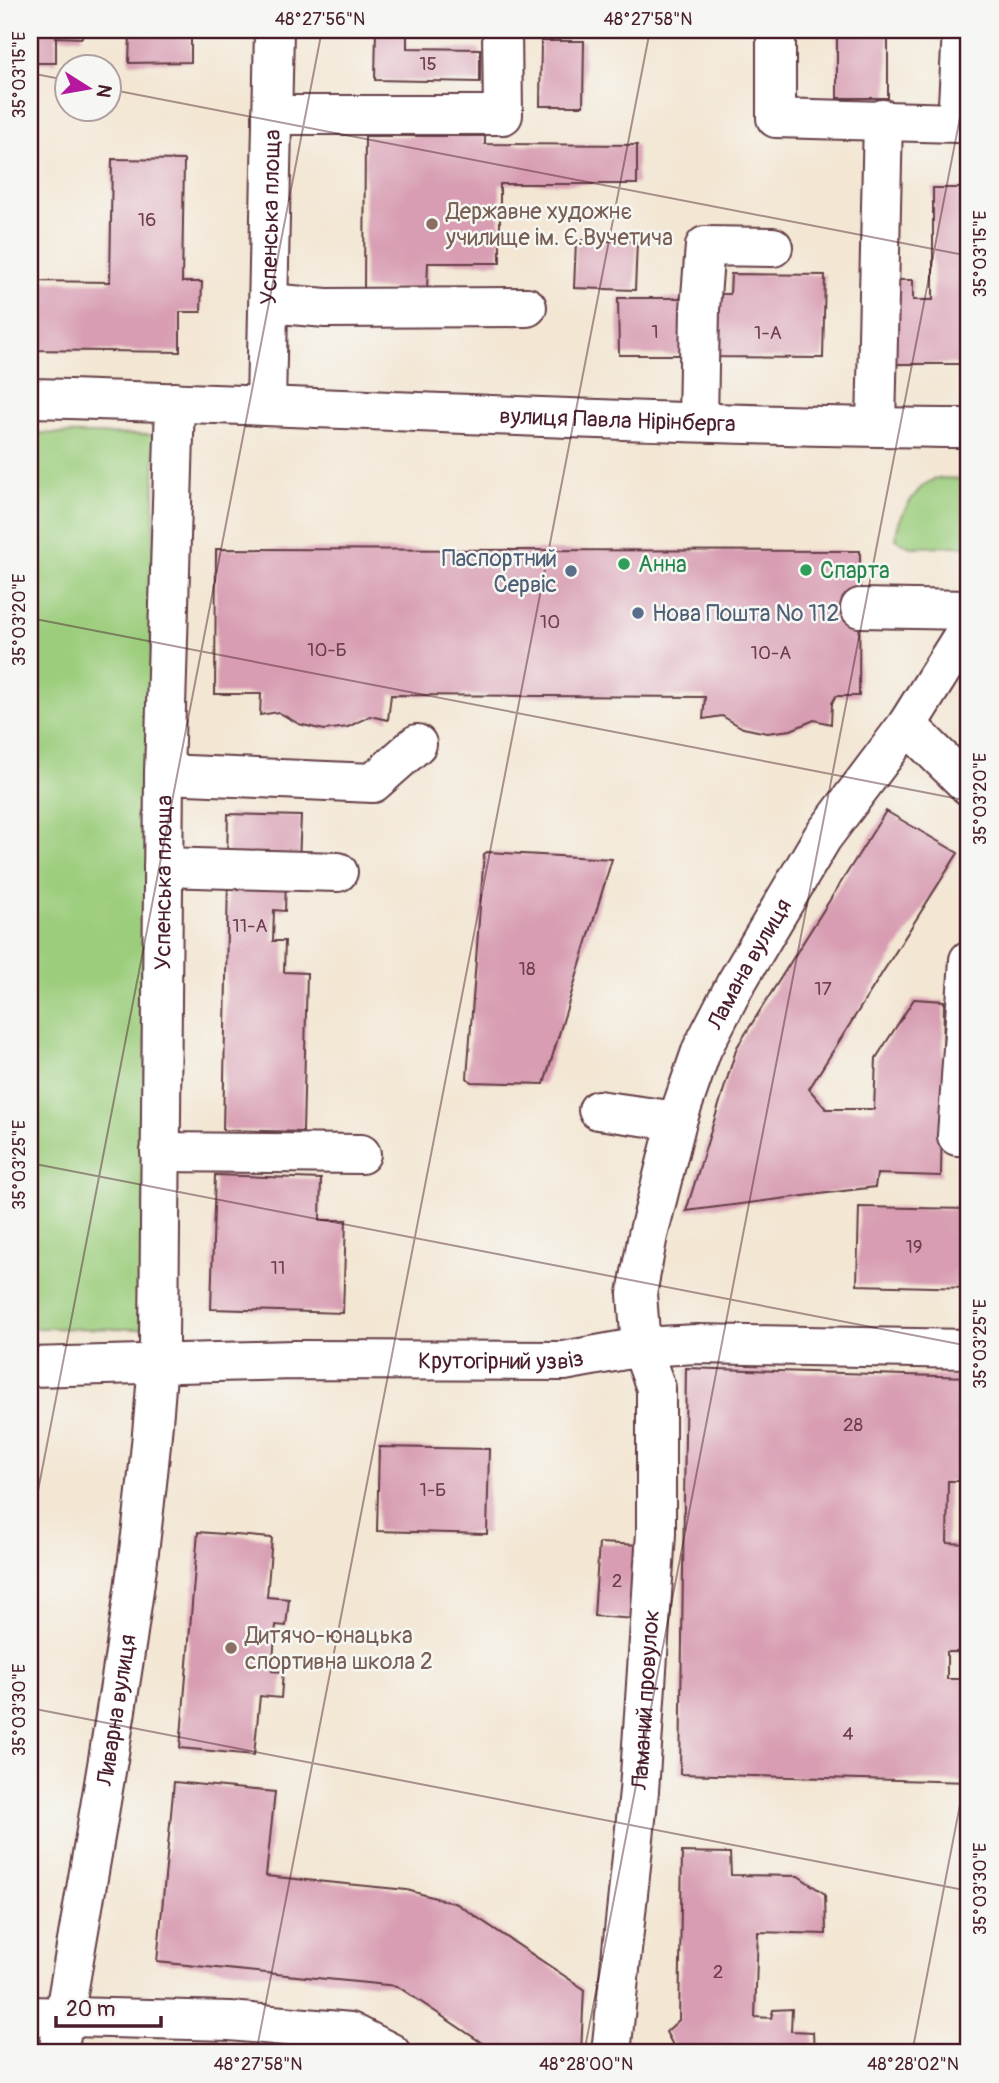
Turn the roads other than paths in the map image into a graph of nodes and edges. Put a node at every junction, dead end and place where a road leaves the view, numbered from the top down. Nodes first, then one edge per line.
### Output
1 (274, 30) edge
2 (502, 30) edge
3 (776, 30) edge
4 (962, 30) edge
5 (272, 115) junction
6 (883, 119) junction
7 (773, 247) dead end
8 (269, 303) junction
9 (527, 307) dead end
10 (30, 398) edge
11 (176, 402) junction
12 (267, 404) junction
13 (698, 422) junction
14 (876, 426) junction
15 (969, 428) edge
16 (860, 608) dead end
17 (969, 610) edge
18 (969, 626) edge
19 (907, 724) junction
20 (417, 744) dead end
21 (164, 774) junction
22 (969, 786) edge
23 (163, 867) junction
24 (338, 872) dead end
25 (969, 960) edge
26 (967, 1026) edge
27 (598, 1110) dead end
28 (677, 1121) junction
29 (969, 1136) edge
30 (160, 1152) junction
31 (361, 1154) dead end
32 (641, 1347) junction
33 (969, 1349) edge
34 (158, 1364) junction
35 (30, 1367) edge
36 (51, 2029) edge
37 (391, 2053) edge
38 (611, 2053) edge

1 - 5 street, Успенська площа
2 - 5 street
3 - 6 street
4 - 6 street
5 - 8 street, Успенська площа
6 - 14 street
7 - 13 street
8 - 9 street
8 - 12 street, Успенська площа
10 - 11 street, вулиця Павла Нірінберга
11 - 12 street, вулиця Павла Нірінберга
11 - 21 street, Успенська площа
12 - 13 street, вулиця Павла Нірінберга
13 - 14 street, вулиця Павла Нірінберга
14 - 15 street, вулиця Павла Нірінберга
16 - 17 street
18 - 19 street, Ламана вулиця
19 - 22 street
19 - 28 street, Ламана вулиця
20 - 21 street
21 - 23 street, Успенська площа
23 - 24 street
23 - 30 street, Успенська площа
25 - 26 street
26 - 29 street
27 - 28 street
28 - 32 street, Ламана вулиця
30 - 31 street
30 - 34 street, Успенська площа
32 - 33 street, Крутогірний узвіз
32 - 34 street, Крутогірний узвіз
32 - 38 street, Ламаний провулок
34 - 35 street, Крутогірний узвіз
34 - 36 street, Ливарна вулиця
36 - 37 street

